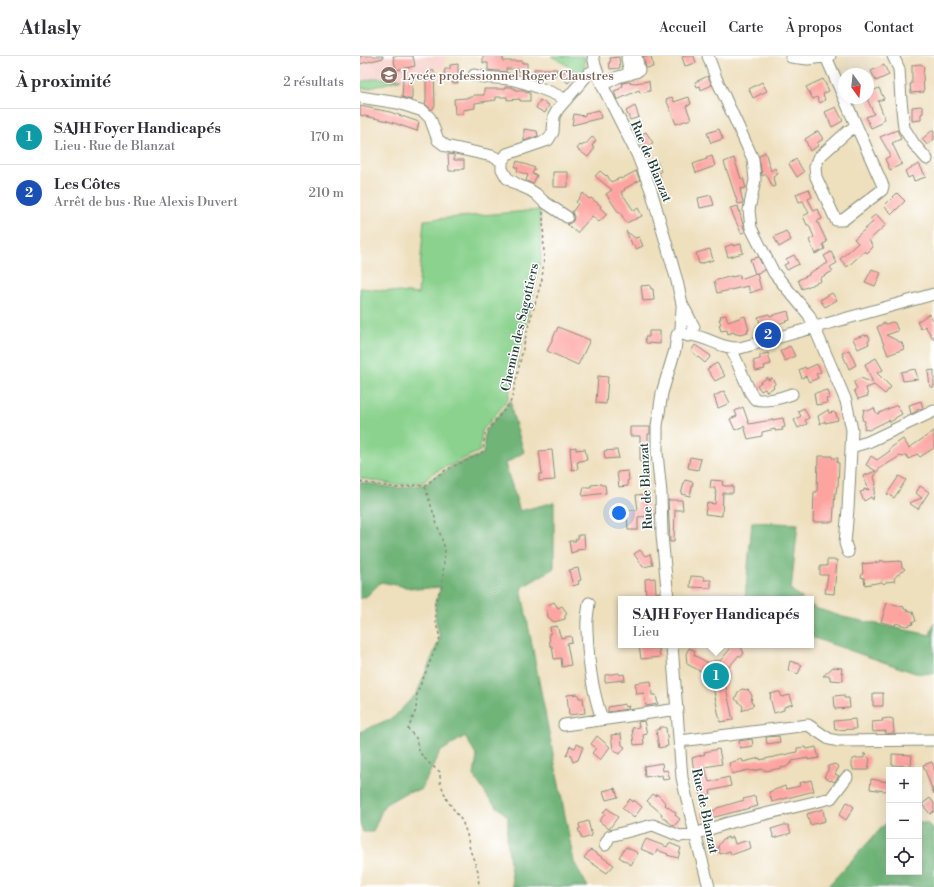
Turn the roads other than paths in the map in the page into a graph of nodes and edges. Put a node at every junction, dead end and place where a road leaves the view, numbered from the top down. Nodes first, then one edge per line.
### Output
1 (593, 56) edge
2 (628, 56) edge
3 (636, 56) edge
4 (708, 56) edge
5 (828, 56) edge
6 (893, 56) edge
7 (791, 57) edge
8 (596, 70) junction
9 (630, 74) junction
10 (474, 75) dead end
11 (602, 85) junction
12 (360, 97) edge
13 (566, 100) junction
14 (856, 126) junction
15 (926, 158) dead end
16 (502, 161) junction
17 (567, 217) dead end
18 (934, 294) edge
19 (815, 327) junction
20 (688, 329) junction
21 (732, 348) junction
22 (792, 394) dead end
23 (934, 411) edge
24 (851, 447) junction
25 (848, 552) dead end
26 (668, 596) edge
27 (589, 603) dead end
28 (672, 648) edge
29 (678, 709) junction
30 (607, 719) junction
31 (564, 725) dead end
32 (934, 740) edge
33 (680, 741) junction
34 (847, 777) dead end
35 (695, 834) junction
36 (605, 845) dead end
37 (709, 887) edge

1 - 8 street, Rue de Blanzat
2 - 9 street
3 - 9 street
4 - 19 street
5 - 7 street
5 - 14 street
6 - 15 street
8 - 11 street, Rue de Blanzat
8 - 13 street
9 - 11 street
10 - 13 street
11 - 20 street, Rue de Blanzat
12 - 16 street
13 - 16 street
14 - 14 street
16 - 17 street
18 - 19 street
19 - 21 street
19 - 24 street
20 - 21 street
20 - 26 street, Rue de Blanzat
21 - 22 street
23 - 24 street
24 - 25 street
27 - 30 street
28 - 29 street, Rue de Blanzat
29 - 30 street
29 - 33 street, Rue de Blanzat
30 - 31 street
32 - 33 street
33 - 35 street, Rue de Blanzat
34 - 35 street
35 - 36 street
35 - 37 street, Rue de Blanzat

